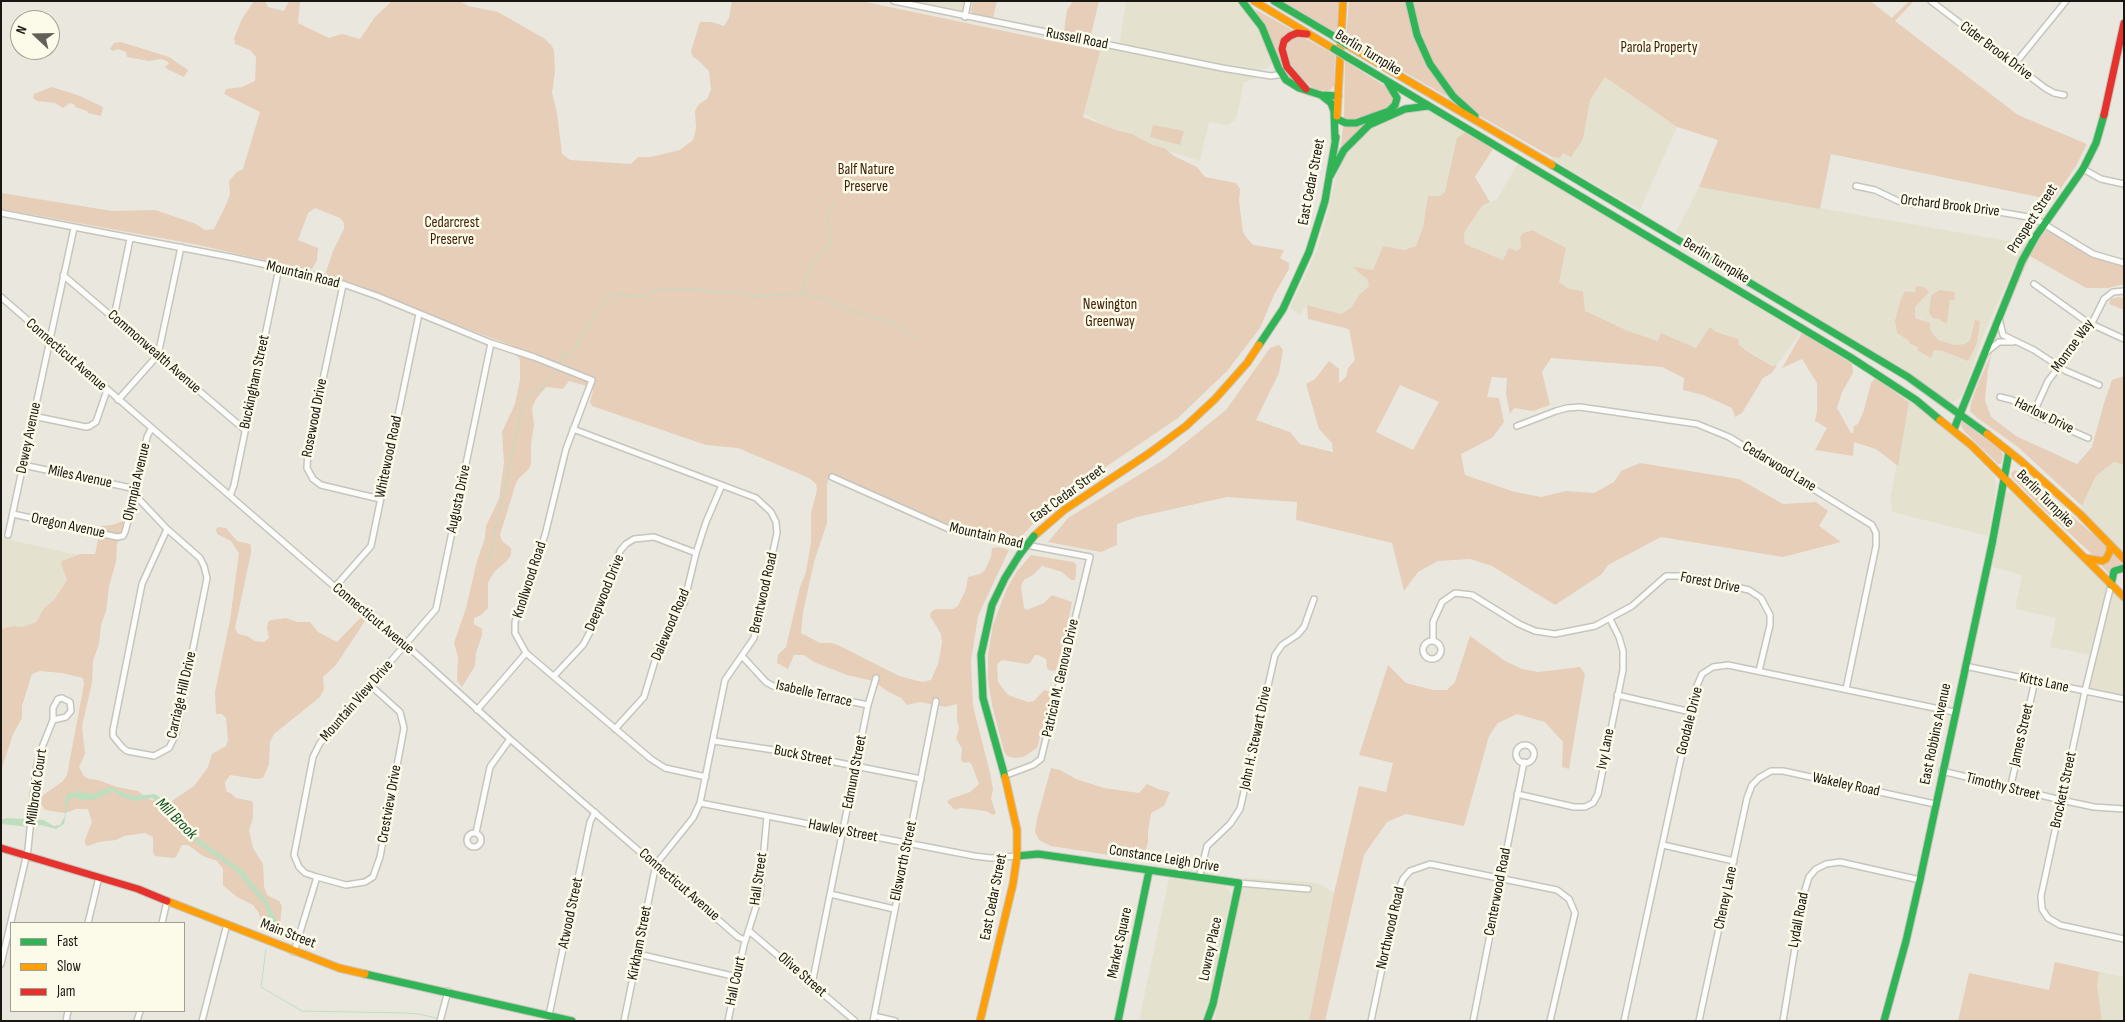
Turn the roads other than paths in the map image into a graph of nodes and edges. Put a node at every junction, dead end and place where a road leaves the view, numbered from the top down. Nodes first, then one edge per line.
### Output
1 (894, 1) edge
2 (968, 1) edge
3 (1242, 1) edge
4 (1254, 1) edge
5 (1274, 1) edge
6 (1344, 1) edge
7 (1409, 1) edge
8 (1931, 1) edge
9 (2066, 1) edge
10 (965, 17) junction
11 (2124, 23) edge
12 (1312, 36) junction
13 (2014, 65) junction
14 (1284, 70) junction
15 (1380, 76) junction
16 (1321, 95) junction
17 (2064, 95) dead end
18 (1338, 96) junction
19 (1429, 106) junction
20 (1385, 115) junction
21 (1337, 119) junction
22 (1499, 135) junction
23 (1335, 140) junction
24 (2083, 169) junction
25 (1330, 176) junction
26 (2124, 184) edge
27 (1856, 186) dead end
28 (1, 213) edge
29 (2044, 223) junction
30 (74, 228) junction
31 (130, 239) junction
32 (181, 247) junction
33 (2124, 263) edge
34 (279, 268) junction
35 (63, 275) junction
36 (2034, 284) dead end
37 (343, 285) junction
38 (2124, 291) edge
39 (1, 297) edge
40 (419, 314) junction
41 (1999, 316) junction
42 (114, 317) junction
43 (1809, 317) junction
44 (2091, 325) junction
45 (1802, 329) junction
46 (2124, 339) edge
47 (50, 340) junction
48 (2019, 342) junction
49 (491, 343) junction
50 (1983, 354) junction
51 (158, 355) junction
52 (2058, 367) junction
53 (592, 380) joint
54 (2099, 385) dead end
55 (107, 390) junction
56 (2000, 397) dead end
57 (118, 400) junction
58 (1960, 414) junction
59 (2033, 414) junction
60 (33, 416) junction
61 (1517, 426) dead end
62 (151, 429) junction
63 (573, 429) junction
64 (1954, 429) junction
65 (245, 430) junction
66 (2088, 438) dead end
67 (2009, 452) junction
68 (23, 465) junction
69 (832, 476) dead end
70 (2004, 478) junction
71 (722, 485) junction
72 (136, 492) junction
73 (230, 496) junction
74 (380, 499) junction
75 (13, 514) junction
76 (168, 529) junction
77 (8, 535) dead end
78 (123, 536) joint
79 (2110, 545) junction
80 (696, 553) junction
81 (1090, 557) joint
82 (2084, 558) junction
83 (2124, 559) edge
84 (2124, 568) edge
85 (2111, 585) junction
86 (335, 587) junction
87 (2124, 597) edge
88 (1314, 599) dead end
89 (1610, 619) junction
90 (1433, 642) dead end
91 (405, 644) junction
92 (526, 653) junction
93 (742, 656) junction
94 (1965, 666) junction
95 (1759, 671) junction
96 (554, 676) junction
97 (876, 678) dead end
98 (2035, 681) junction
99 (370, 686) junction
100 (1846, 689) junction
101 (2086, 691) junction
102 (1617, 695) junction
103 (2124, 699) edge
104 (936, 701) dead end
105 (868, 705) junction
106 (477, 710) junction
107 (1690, 712) junction
108 (1954, 712) junction
109 (54, 720) junction
110 (615, 729) junction
111 (510, 739) junction
112 (714, 740) junction
113 (1524, 762) dead end
114 (855, 766) junction
115 (1942, 772) junction
116 (1004, 776) junction
117 (706, 777) junction
118 (1759, 778) joint
119 (920, 780) junction
120 (2010, 789) junction
121 (1517, 794) junction
122 (2061, 800) junction
123 (700, 803) junction
124 (1935, 804) junction
125 (2124, 809) edge
126 (595, 812) junction
127 (767, 816) junction
128 (843, 832) junction
129 (476, 834) dead end
130 (908, 844) junction
131 (1663, 845) junction
132 (1, 848) edge
133 (27, 855) junction
134 (1017, 856) junction
135 (1734, 861) junction
136 (656, 864) junction
137 (1148, 870) junction
138 (99, 877) junction
139 (317, 877) junction
140 (1501, 877) junction
141 (1199, 878) junction
142 (1920, 880) junction
143 (1239, 883) junction
144 (1308, 889) dead end
145 (830, 894) junction
146 (167, 901) junction
147 (894, 909) junction
148 (11, 922) edge
149 (88, 922) edge
150 (162, 922) edge
151 (228, 924) junction
152 (10, 926) edge
153 (749, 931) junction
154 (2124, 939) edge
155 (745, 940) junction
156 (294, 952) junction
157 (638, 954) junction
158 (1, 964) edge
159 (737, 976) junction
160 (812, 984) junction
161 (448, 991) junction
162 (549, 1015) junction
163 (874, 1018) edge
164 (202, 1021) edge
165 (440, 1021) edge
166 (572, 1021) edge
167 (624, 1021) edge
168 (728, 1021) edge
169 (855, 1021) edge
170 (895, 1021) edge
171 (980, 1021) edge
172 (1118, 1021) edge
173 (1207, 1021) edge
174 (1372, 1021) edge
175 (1473, 1021) edge
176 (1550, 1021) edge
177 (1624, 1021) edge
178 (1699, 1021) edge
179 (1783, 1021) edge
180 (1884, 1021) edge

1 - 10 street, Russell Road
2 - 10 street
3 - 14 main road
4 - 12 main road, Berlin Turnpike
5 - 22 main road, Berlin Turnpike, bridge
6 - 18 main road, East Cedar Street
7 - 22 main road
8 - 13 street, Cider Brook Drive
9 - 13 street
10 - 14 street, Russell Road
11 - 24 main road, Prospect Street
12 - 14 main road
12 - 15 main road, Berlin Turnpike, bridge
13 - 17 street, Cider Brook Drive
14 - 16 main road
15 - 19 main road, Berlin Turnpike
15 - 20 main road
16 - 18 main road
16 - 23 main road
18 - 21 main road, East Cedar Street
19 - 20 main road
19 - 45 main road, Berlin Turnpike
20 - 21 main road
20 - 25 main road
21 - 23 main road, East Cedar Street
22 - 43 main road, Berlin Turnpike
23 - 25 main road, East Cedar Street
24 - 26 street
24 - 29 main road, Prospect Street
25 - 116 main road, East Cedar Street, bridge
27 - 29 street, Orchard Brook Drive
28 - 30 street, Mountain Road
29 - 33 street, Orchard Brook Drive
29 - 41 main road, Prospect Street
30 - 31 street, Mountain Road
30 - 35 street, Dewey Avenue
31 - 32 street, Mountain Road
31 - 42 street
32 - 34 street, Mountain Road
32 - 51 street
34 - 37 street, Mountain Road
34 - 65 street, Buckingham Street
35 - 42 street, Commonwealth Avenue
35 - 47 street, Dewey Avenue
36 - 44 street
37 - 40 street, Mountain Road
37 - 74 street, Rosewood Drive
38 - 44 street, Monroe Way
39 - 47 street, Connecticut Avenue
40 - 49 street, Mountain Road
40 - 74 street, Whitewood Road
41 - 48 street
41 - 50 main road, Prospect Street
42 - 51 street, Commonwealth Avenue
43 - 45 main road
43 - 58 main road, Berlin Turnpike
44 - 46 street
44 - 52 street, Monroe Way
45 - 64 main road, Berlin Turnpike
47 - 55 street, Connecticut Avenue
47 - 60 street, Dewey Avenue
48 - 50 street
48 - 52 street
49 - 53 street, Mountain Road
49 - 91 street, Augusta Drive
50 - 58 main road, Prospect Street
51 - 57 street
51 - 65 street, Commonwealth Avenue
52 - 54 street
52 - 59 street, Monroe Way
53 - 63 street, Knollwood Road
55 - 57 street, Connecticut Avenue
55 - 60 street
56 - 59 street, Harlow Drive
57 - 62 street, Connecticut Avenue
58 - 64 main road, Prospect Street
58 - 67 main road, Berlin Turnpike
59 - 66 street, Harlow Drive
60 - 68 street, Dewey Avenue
61 - 100 street, Cedarwood Lane
62 - 72 street, Olympia Avenue
62 - 73 street, Connecticut Avenue
63 - 71 street, Brentwood Road
63 - 92 street, Knollwood Road
64 - 70 main road, Berlin Turnpike
65 - 73 street, Buckingham Street
67 - 70 main road, East Robbins Avenue
67 - 79 main road, Berlin Turnpike
68 - 72 street, Miles Avenue
68 - 75 street, Dewey Avenue
69 - 81 street, Mountain Road
70 - 82 main road, Berlin Turnpike
70 - 94 main road, East Robbins Avenue
71 - 80 street, Dalewood Road
71 - 93 street, Brentwood Road
72 - 76 street, Carriage Hill Drive
72 - 78 street, Olympia Avenue
73 - 86 street, Connecticut Avenue
74 - 86 street, Whitewood Road
75 - 77 street, Dewey Avenue
75 - 78 street, Oregon Avenue
76 - 76 street, Carriage Hill Drive
79 - 82 main road
79 - 83 main road, Berlin Turnpike
80 - 96 street, Deepwood Drive
80 - 110 street, Dalewood Road
81 - 116 street, Patricia M. Genova Drive
82 - 85 main road, Berlin Turnpike
84 - 85 main road
85 - 87 main road, Berlin Turnpike
85 - 101 street, Brockett Street
86 - 91 street, Connecticut Avenue
88 - 141 street, John H. Stewart Drive
89 - 90 street, Forest Drive
89 - 95 street, Forest Drive
89 - 102 street, Ivy Lane
91 - 99 street, Mountain View Drive
91 - 106 street, Connecticut Avenue
92 - 96 street, Knollwood Road
92 - 106 street
93 - 105 street, Isabelle Terrace
93 - 112 street, Brentwood Road
94 - 98 street, Kitts Lane
94 - 108 main road, East Robbins Avenue
95 - 100 street, Goodale Drive
95 - 107 street, Goodale Drive
96 - 110 street, Knollwood Road
97 - 105 street, Edmund Street
98 - 101 street, Kitts Lane
98 - 120 street, James Street
99 - 139 street, Mountain View Drive
99 - 139 street, Crestview Drive
100 - 108 street, Goodale Drive
101 - 103 street, Kitts Lane
101 - 122 street, Brockett Street
102 - 107 street
102 - 121 street, Ivy Lane
104 - 119 street, Ellsworth Street
105 - 114 street, Edmund Street
106 - 111 street, Connecticut Avenue
107 - 131 street, Goodale Drive
108 - 115 main road, East Robbins Avenue
109 - 109 street, Millbrook Court
109 - 133 street, Millbrook Court
110 - 117 street, Knollwood Road
111 - 126 street, Connecticut Avenue
111 - 129 street
112 - 114 street, Buck Street
112 - 117 street, Brentwood Road
113 - 121 street, Centerwood Road
114 - 119 street, Buck Street
114 - 128 street, Edmund Street
115 - 120 street, Timothy Street
115 - 124 main road, East Robbins Avenue
116 - 134 main road, East Cedar Street
117 - 123 street, Brentwood Road
118 - 124 street, Wakeley Road
118 - 135 street, Cheney Lane
119 - 130 street, Ellsworth Street
120 - 122 street, Timothy Street
121 - 140 street, Centerwood Road
122 - 125 street, Timothy Street
122 - 154 street, Brockett Street
123 - 127 street, Hawley Street
123 - 136 street, Brentwood Road
124 - 142 main road, East Robbins Avenue
126 - 136 street, Connecticut Avenue
126 - 162 street, Atwood Street
127 - 128 street, Hawley Street
127 - 153 street, Hall Street
128 - 130 street, Hawley Street
128 - 145 street, Edmund Street
130 - 134 street, Hawley Street
130 - 147 street, Ellsworth Street
131 - 135 street
131 - 177 street, Goodale Drive
132 - 133 main road, Main Street
133 - 138 main road, Main Street
133 - 148 street, Millbrook Court
134 - 137 main road, Constance Leigh Drive
134 - 171 main road, East Cedar Street
135 - 178 street, Cheney Lane
136 - 155 street, Connecticut Avenue
136 - 157 street, Kirkham Street
137 - 141 main road, Constance Leigh Drive
137 - 172 main road, Market Square
138 - 146 main road, Main Street
138 - 149 street
139 - 156 street
140 - 174 street, Northwood Road
140 - 175 street, Centerwood Road
140 - 176 street, Northwood Road
141 - 143 main road, Constance Leigh Drive
142 - 179 street, Lydall Road
142 - 180 main road, East Robbins Avenue
143 - 144 street, Constance Leigh Drive
143 - 173 main road, Lowrey Place
145 - 147 street
145 - 160 street, Edmund Street
146 - 150 street
146 - 151 main road, Main Street
147 - 163 street, Ellsworth Street
151 - 156 main road, Main Street
151 - 164 street
152 - 158 street, Millbrook Court
153 - 155 street, Hall Street
153 - 160 street, Olive Street
155 - 159 street, Hall Court
156 - 161 main road, Main Street
157 - 159 street
157 - 167 street, Kirkham Street
159 - 168 street, Hall Court
160 - 169 street, Olive Street
161 - 162 main road, Main Street
161 - 165 street
162 - 166 main road, Main Street
163 - 170 street

